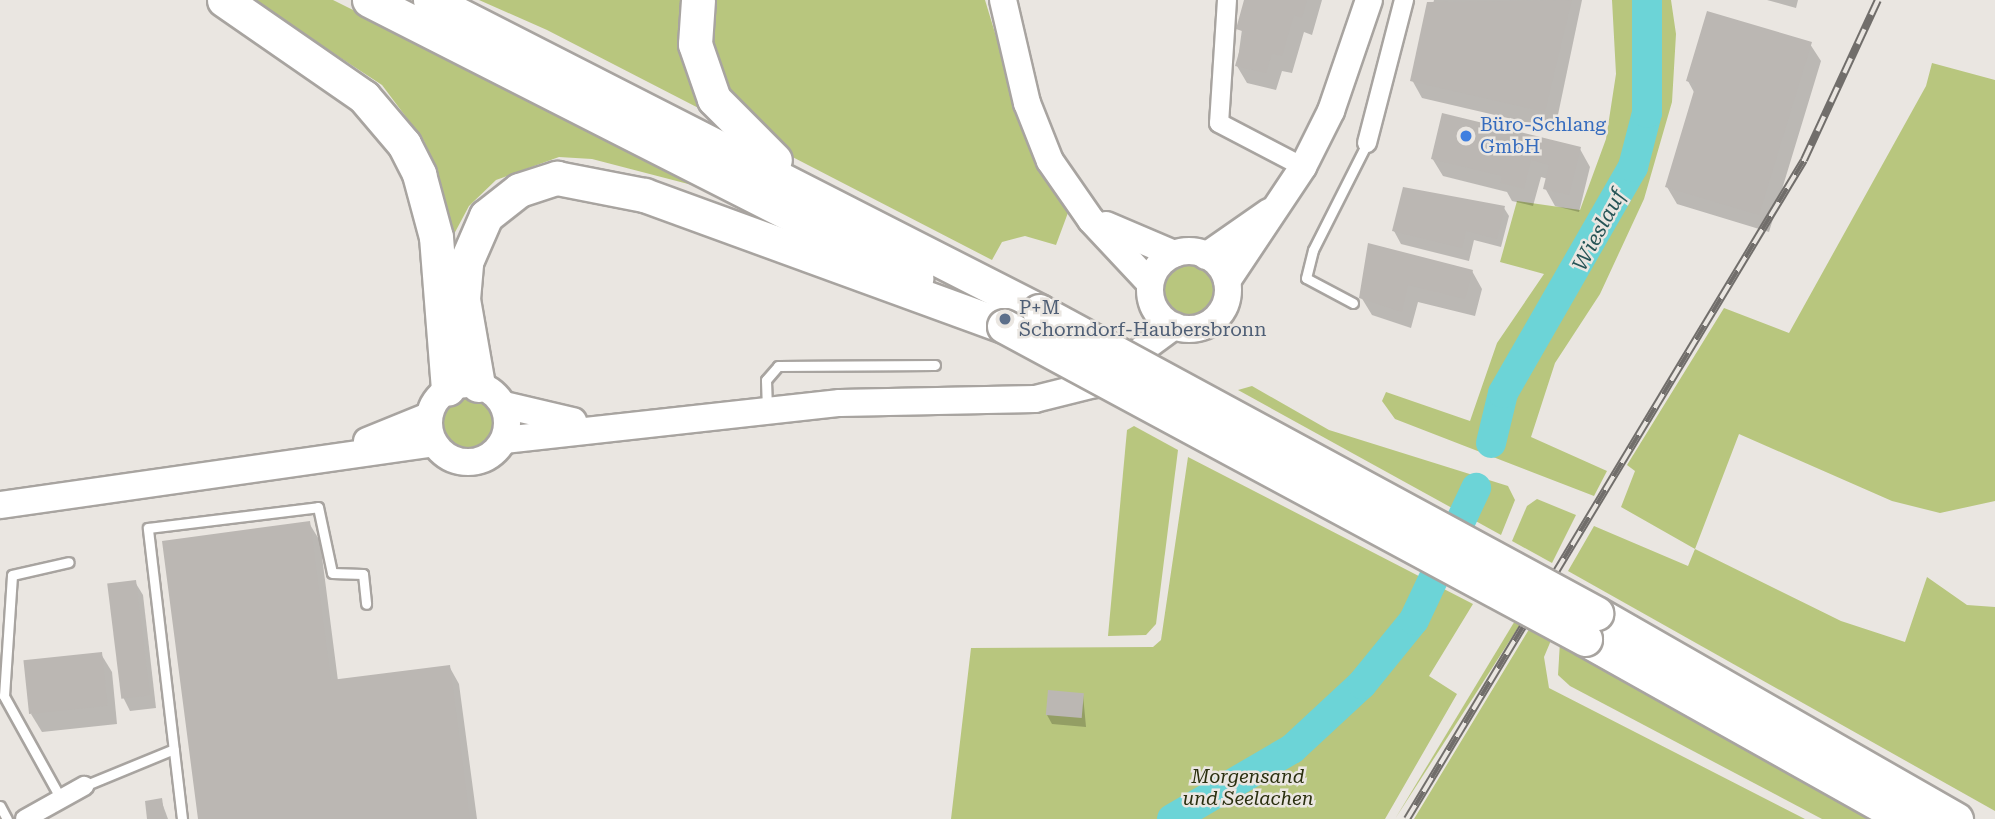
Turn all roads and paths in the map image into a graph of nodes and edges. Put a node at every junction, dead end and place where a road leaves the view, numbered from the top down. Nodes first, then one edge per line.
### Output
1 (224, 0) edge
2 (369, 0) edge
3 (430, 0) edge
4 (698, 0) edge
5 (1003, 0) edge
6 (1227, 0) edge
7 (1369, 0) edge
8 (1404, 0) edge
9 (1367, 143) joint
10 (1303, 166) junction
11 (795, 183) junction
12 (1270, 211) junction
13 (1091, 220) junction
14 (865, 250) junction
15 (1174, 254) junction
16 (1206, 256) junction
17 (1227, 281) junction
18 (1152, 295) junction
19 (1353, 303) dead end
20 (1174, 326) junction
21 (935, 365) dead end
22 (463, 387) junction
23 (1072, 388) junction
24 (504, 405) junction
25 (767, 411) junction
26 (429, 416) junction
27 (602, 426) junction
28 (504, 440) junction
29 (1251, 441) dead end
30 (434, 443) junction
31 (306, 461) junction
32 (1317, 477) dead end
33 (0, 505) edge
34 (69, 562) dead end
35 (366, 604) dead end
36 (1591, 626) junction
37 (174, 749) junction
38 (84, 786) joint
39 (61, 799) junction
40 (0, 806) edge
41 (8, 819) edge
42 (25, 819) edge
43 (183, 819) edge
44 (1906, 819) edge
45 (1956, 819) edge

1 - 22 highway
2 - 14 highway
3 - 11 highway
4 - 11 highway
5 - 13 main road
6 - 10 street
7 - 10 main road
8 - 9 street
9 - 19 lane
10 - 12 main road
11 - 14 highway
12 - 16 main road
12 - 17 main road
13 - 15 main road
13 - 18 main road
14 - 22 highway
14 - 36 highway, bridge
14 - 36 highway, bridge
15 - 16 main road
15 - 18 main road
16 - 17 main road
17 - 20 main road
18 - 20 main road
18 - 23 main road
20 - 23 main road
21 - 25 lane
22 - 24 main road
22 - 26 main road
23 - 25 main road
24 - 27 main road
24 - 28 main road
25 - 27 main road
26 - 30 main road
26 - 31 main road
27 - 28 main road
28 - 30 main road
29 - 32 lane
30 - 31 main road
31 - 33 main road
34 - 39 lane
35 - 37 lane
36 - 44 highway
36 - 45 highway
37 - 38 lane
37 - 43 lane
38 - 39 street
39 - 42 street
40 - 41 lane

